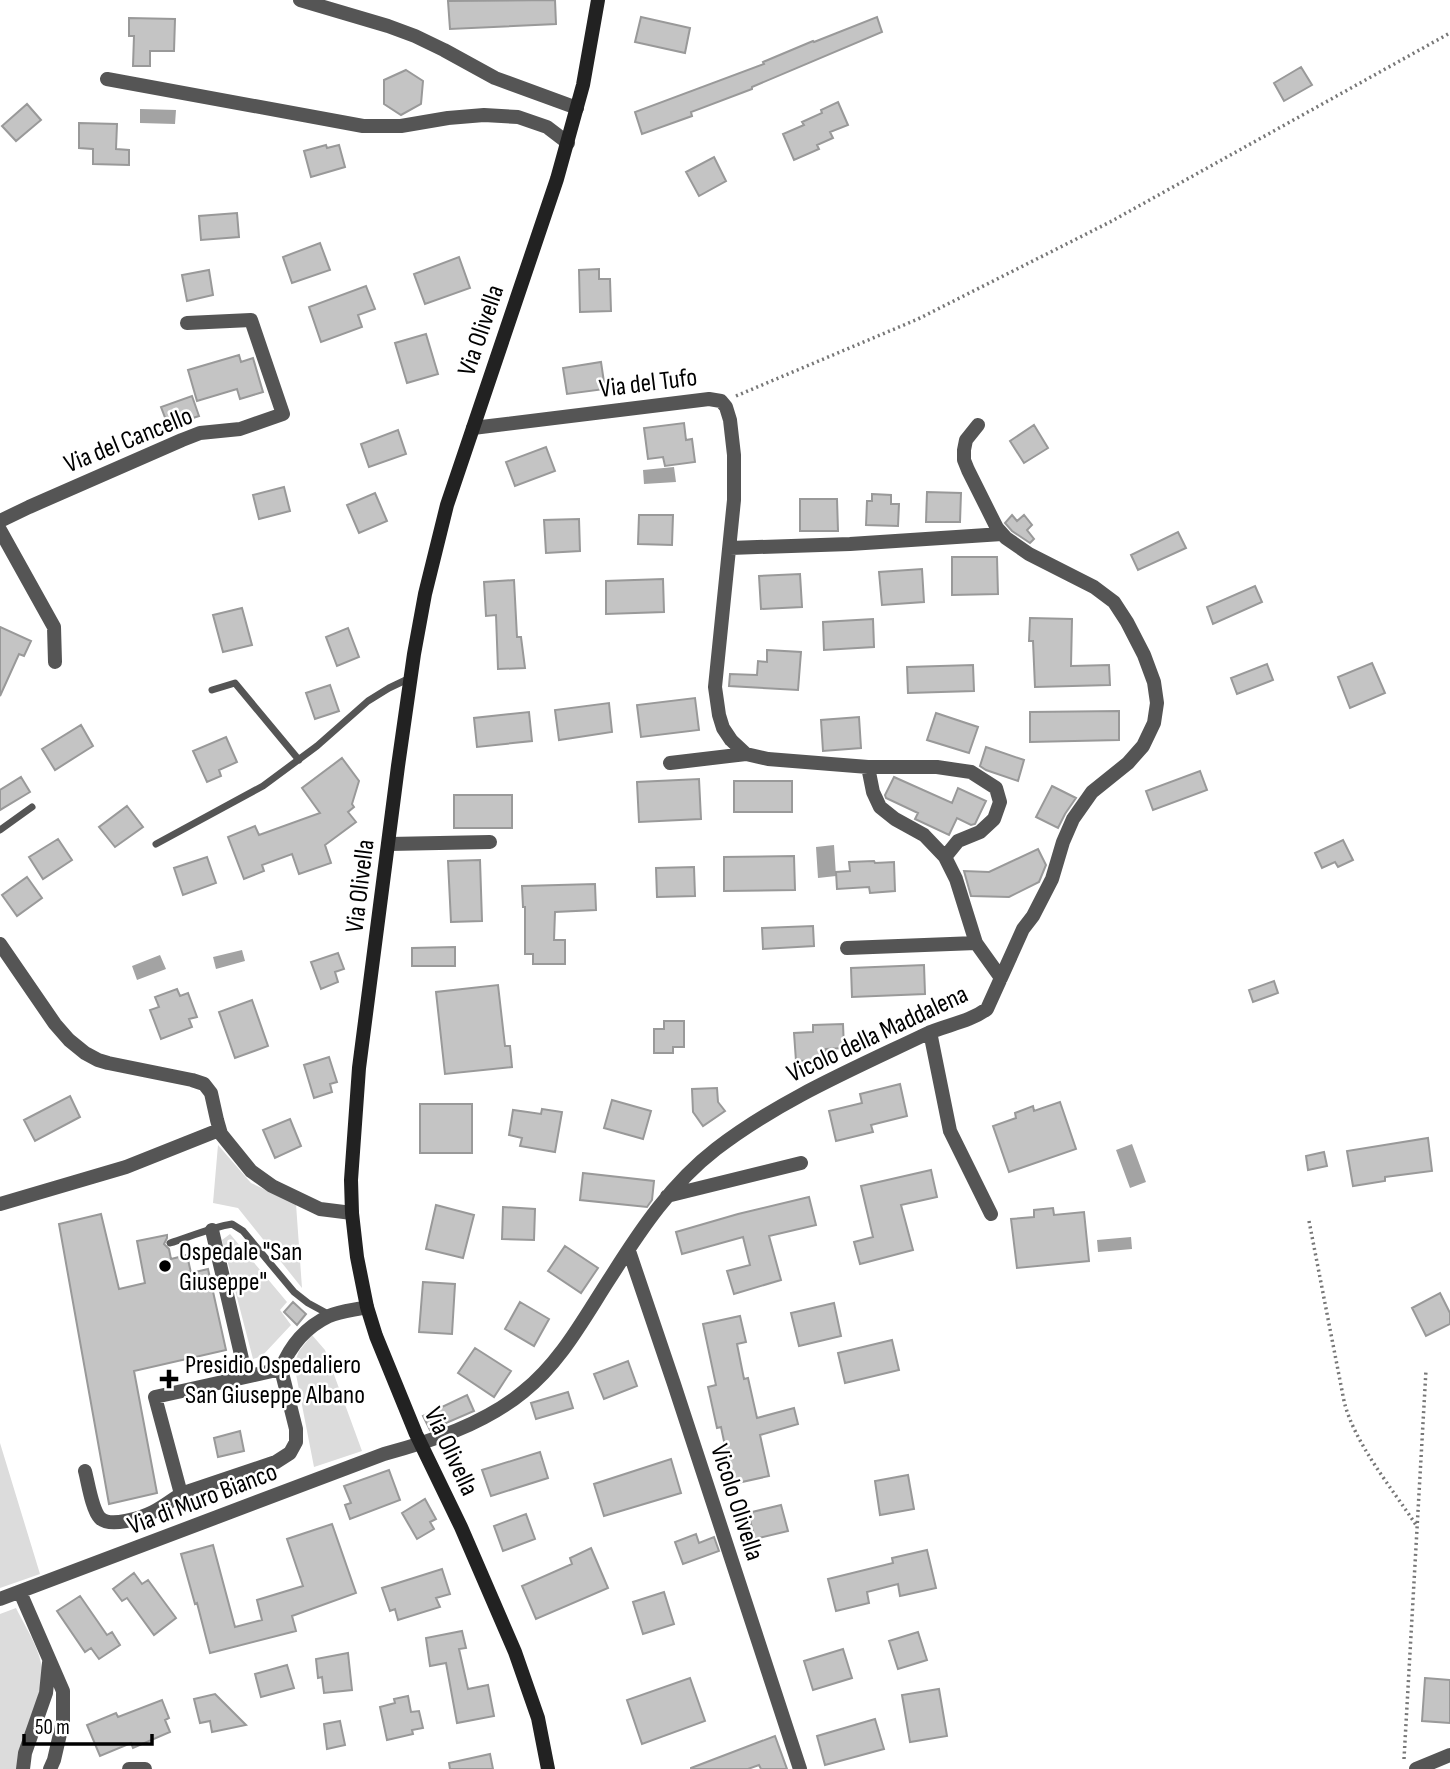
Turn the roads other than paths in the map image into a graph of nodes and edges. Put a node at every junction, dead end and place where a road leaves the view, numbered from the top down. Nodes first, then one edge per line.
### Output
1 (300, 0) edge
2 (598, 0) edge
3 (318, 2) edge
4 (107, 79) dead end
5 (577, 108) junction
6 (568, 143) junction
7 (187, 323) dead end
8 (978, 425) dead end
9 (472, 428) junction
10 (1, 519) edge
11 (1002, 534) junction
12 (730, 548) junction
13 (55, 662) dead end
14 (411, 678) junction
15 (212, 690) dead end
16 (746, 754) junction
17 (299, 760) junction
18 (670, 762) dead end
19 (868, 767) junction
20 (32, 807) dead end
21 (0, 830) edge
22 (490, 842) dead end
23 (156, 844) dead end
24 (389, 844) junction
25 (945, 857) junction
26 (976, 943) junction
27 (0, 944) edge
28 (847, 948) dead end
29 (1002, 978) junction
30 (930, 1032) junction
31 (219, 1130) junction
32 (801, 1163) dead end
33 (667, 1196) junction
34 (0, 1204) edge
35 (352, 1213) junction
36 (991, 1214) dead end
37 (212, 1230) junction
38 (170, 1243) dead end
39 (629, 1251) junction
40 (367, 1307) junction
41 (330, 1315) junction
42 (281, 1369) junction
43 (246, 1376) junction
44 (421, 1444) junction
45 (85, 1471) dead end
46 (180, 1494) junction
47 (20, 1592) junction
48 (0, 1599) edge
49 (49, 1661) junction
50 (1450, 1755) edge
51 (23, 1769) edge
52 (51, 1769) edge
53 (129, 1769) edge
54 (145, 1769) edge
55 (548, 1769) edge
56 (800, 1769) edge
57 (1416, 1769) edge

1 - 3 street
2 - 5 main road, Via Olivella
3 - 5 street
4 - 6 street
5 - 6 main road, Via Olivella
6 - 9 main road, Via Olivella
7 - 10 street, Via del Cancello
8 - 11 street, Vicolo della Maddalena
9 - 12 street, Via del Tufo
9 - 14 main road, Via Olivella
10 - 13 street
11 - 12 street
11 - 29 street, Vicolo della Maddalena
12 - 16 street, Via del Tufo
14 - 17 lane
14 - 24 main road, Via Olivella
15 - 17 lane
16 - 18 street
16 - 19 street
17 - 23 lane
19 - 25 street
19 - 25 street
20 - 21 lane
22 - 24 street
24 - 35 main road, Via Olivella
25 - 26 street
26 - 28 street
26 - 29 street
27 - 31 street
29 - 30 street, Vicolo della Maddalena
30 - 33 street, Vicolo della Maddalena
30 - 36 street
31 - 34 street
31 - 35 street
32 - 33 street
33 - 39 street, Vicolo della Maddalena
35 - 40 main road, Via Olivella
37 - 38 lane
37 - 41 lane
37 - 43 street
39 - 44 street, Vicolo della Maddalena
39 - 56 street, Vicolo Olivella
40 - 41 street
40 - 44 main road, Via Olivella
41 - 42 street
42 - 43 street
42 - 46 street
43 - 46 street
44 - 47 street, Via di Muro Bianco
44 - 55 main road, Via Olivella
45 - 46 street
47 - 48 street, Via di Muro Bianco
47 - 49 street
49 - 51 street
49 - 52 street
50 - 57 street
53 - 54 street

